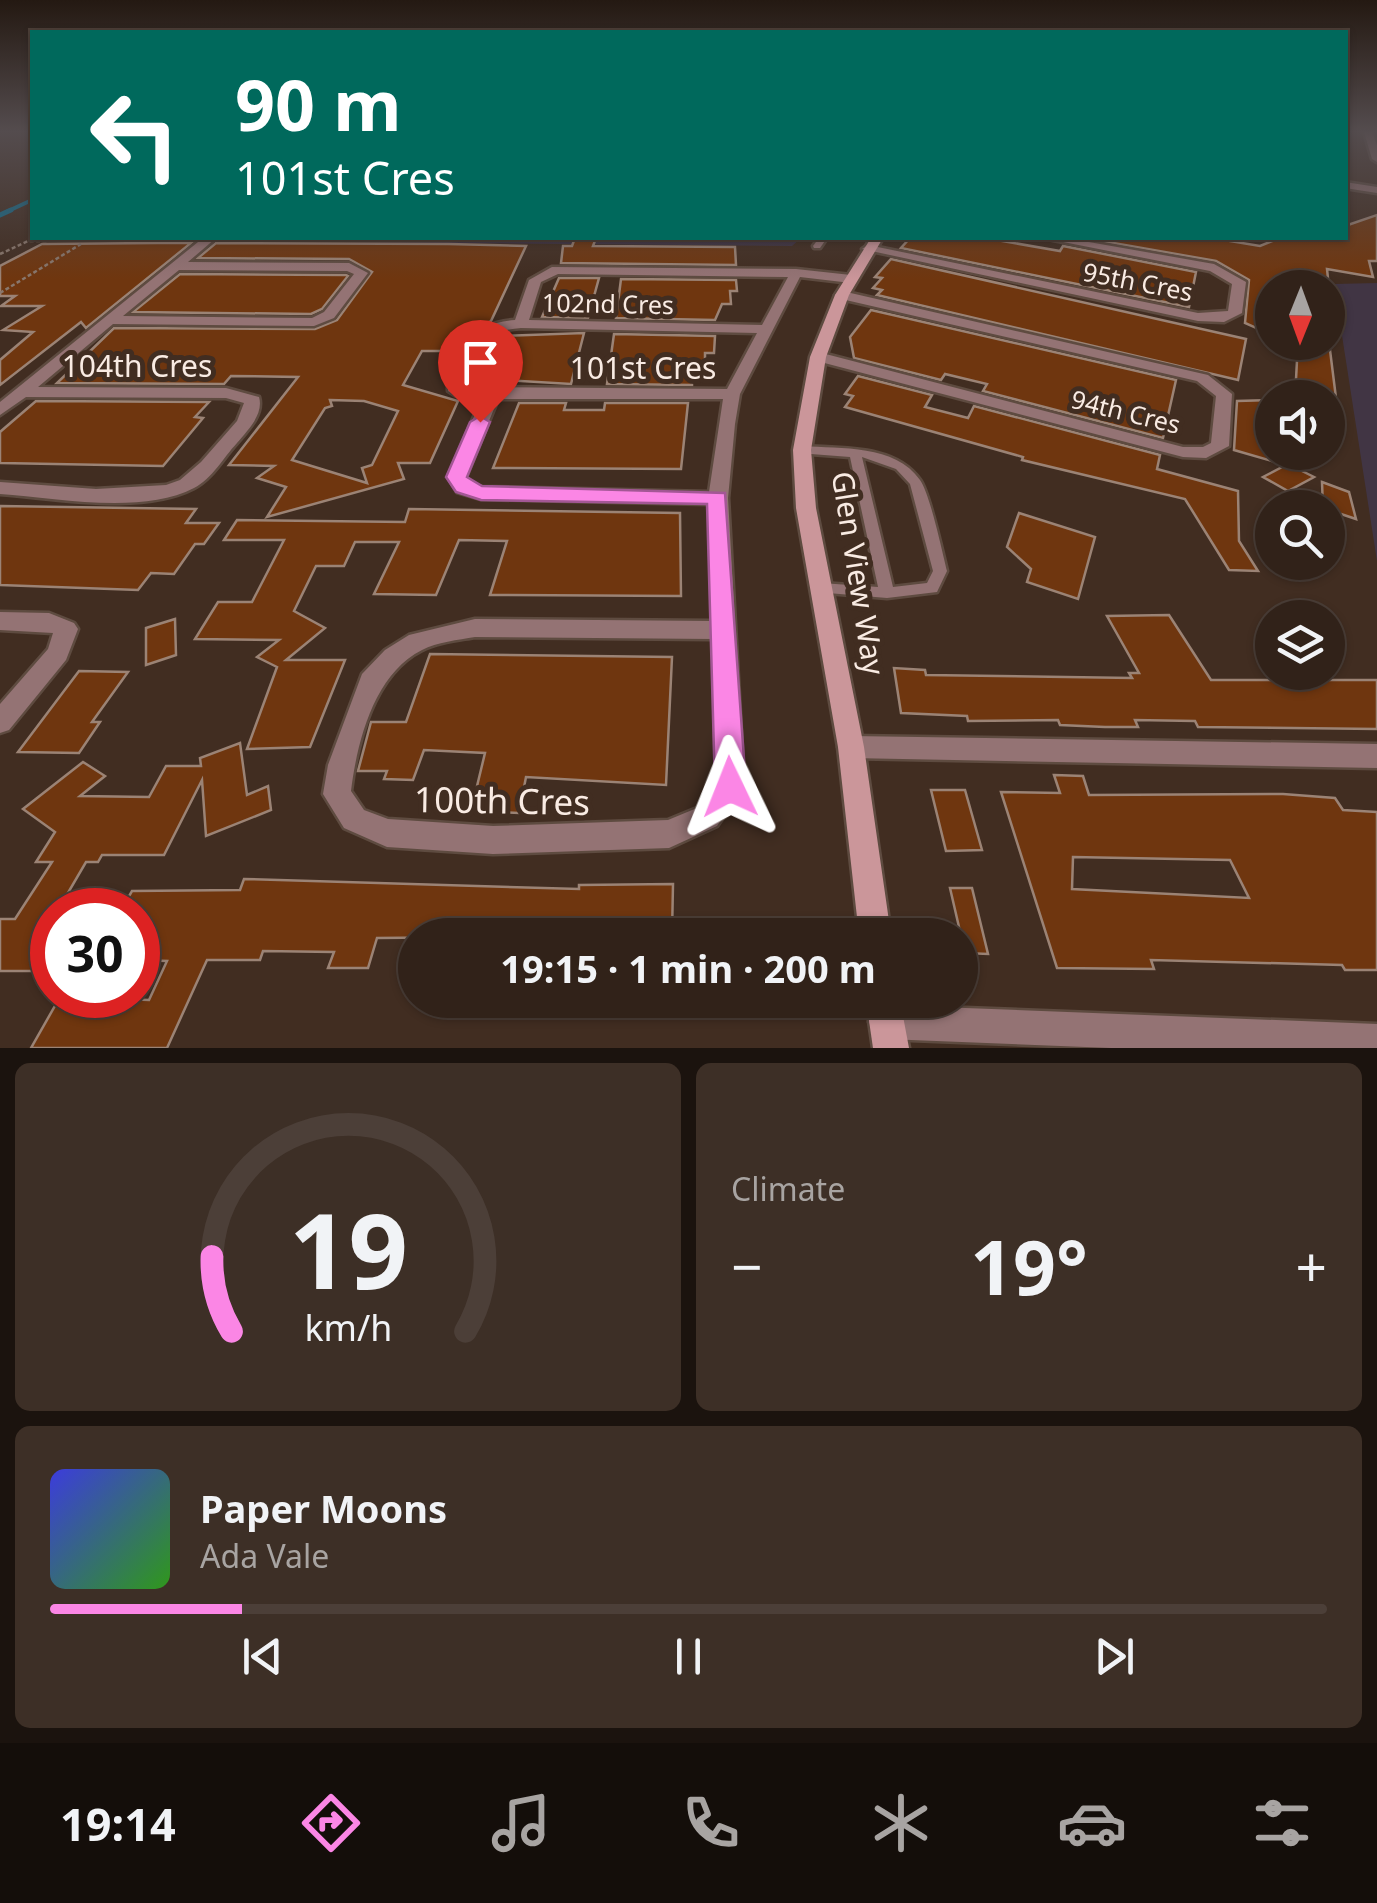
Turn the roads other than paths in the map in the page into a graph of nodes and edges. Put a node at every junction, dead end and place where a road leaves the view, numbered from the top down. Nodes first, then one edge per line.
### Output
1 (1348, 185) edge
2 (1377, 190) edge
3 (207, 240) edge
4 (1061, 240) edge
5 (872, 243) edge
6 (175, 266) junction
7 (796, 273) junction
8 (847, 287) junction
9 (110, 320) junction
10 (521, 324) junction
11 (765, 329) junction
12 (818, 358) junction
13 (21, 392) junction
14 (492, 394) junction
15 (732, 394) junction
16 (0, 410) edge
17 (802, 450) junction
18 (855, 454) junction
19 (0, 488) edge
20 (718, 498) junction
21 (821, 588) junction
22 (887, 593) junction
23 (0, 621) edge
24 (724, 630) junction
25 (0, 722) edge
26 (850, 747) junction
27 (1377, 756) edge
28 (873, 918) edge
29 (887, 1023) edge
30 (1377, 1041) edge

1 - 2 street
3 - 6 street
4 - 5 street, 95th Cres
5 - 8 street, Glen View Way
6 - 9 street
6 - 9 street
7 - 8 street, 102nd Cres
7 - 10 street, 102nd Cres
7 - 11 street
8 - 12 street, Glen View Way
8 - 12 street, 94th Cres
9 - 13 street
10 - 11 street, 102nd Cres
10 - 14 street
11 - 15 street
12 - 17 street, Glen View Way
13 - 16 street
13 - 19 street, 104th Cres
14 - 15 street, 101st Cres
14 - 20 street
15 - 20 street
17 - 18 lane
17 - 21 street, Glen View Way
18 - 22 lane
18 - 22 lane
20 - 24 street
21 - 22 lane
21 - 26 street, Glen View Way
23 - 25 street
24 - 24 street, 100th Cres
26 - 27 street
26 - 28 street, Glen View Way
29 - 30 street

